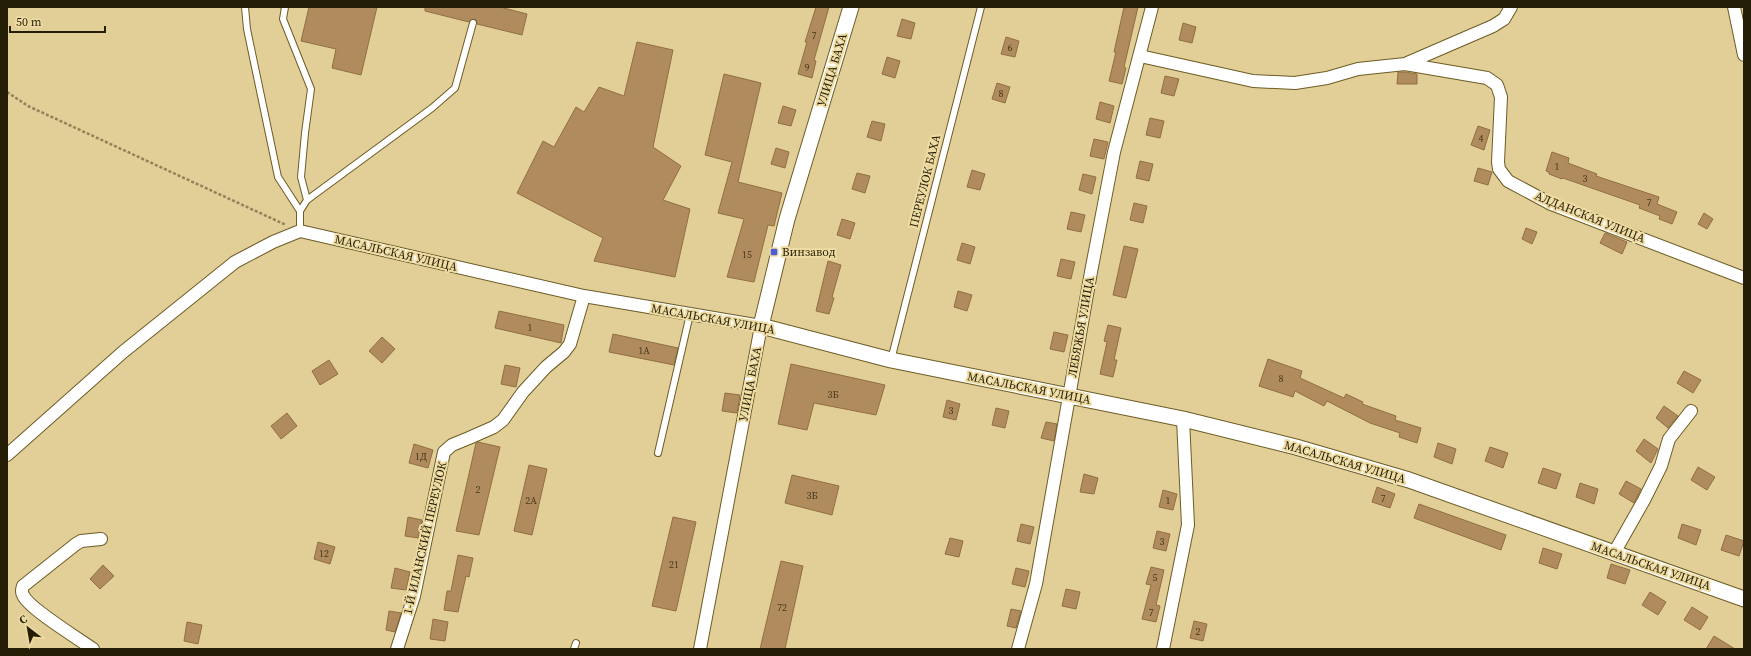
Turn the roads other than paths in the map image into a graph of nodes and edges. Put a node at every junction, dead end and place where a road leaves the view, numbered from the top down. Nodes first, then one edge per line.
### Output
1 (245, 7) edge
2 (285, 7) edge
3 (851, 7) edge
4 (981, 7) edge
5 (1152, 7) edge
6 (1511, 7) edge
7 (1734, 7) edge
8 (474, 23) dead end
9 (1744, 55) edge
10 (1140, 56) junction
11 (1405, 64) junction
12 (307, 200) junction
13 (300, 211) junction
14 (300, 231) junction
15 (1744, 278) edge
16 (584, 296) junction
17 (690, 314) junction
18 (761, 326) junction
19 (891, 360) junction
20 (1070, 396) junction
21 (1691, 411) dead end
22 (1183, 420) junction
23 (658, 453) dead end
24 (7, 454) edge
25 (102, 539) dead end
26 (1614, 553) junction
27 (1744, 599) edge
28 (93, 649) edge
29 (398, 649) edge
30 (700, 649) edge
31 (1018, 649) edge
32 (1163, 649) edge

1 - 13 lane
2 - 12 lane
3 - 18 street, УЛИЦА БАХА
4 - 19 lane, ПЕРЕУЛОК БАХА
5 - 10 street, ЛЕБЯЖЬЯ УЛИЦА
6 - 11 street
7 - 9 street
8 - 12 lane
10 - 11 street
10 - 20 street, ЛЕБЯЖЬЯ УЛИЦА
11 - 15 street, АЛДАНСКАЯ УЛИЦА
12 - 13 lane
13 - 14 lane
14 - 16 street, МАСАЛЬСКАЯ УЛИЦА
14 - 24 street
16 - 17 street, МАСАЛЬСКАЯ УЛИЦА
16 - 29 street, 1-Й ИЛАНСКИЙ ПЕРЕУЛОК
17 - 18 street, МАСАЛЬСКАЯ УЛИЦА
17 - 23 lane
18 - 19 street, МАСАЛЬСКАЯ УЛИЦА
18 - 30 street, УЛИЦА БАХА
19 - 20 street, МАСАЛЬСКАЯ УЛИЦА
20 - 22 street, МАСАЛЬСКАЯ УЛИЦА
20 - 31 street, ЛЕБЯЖЬЯ УЛИЦА
21 - 26 street
22 - 26 street, МАСАЛЬСКАЯ УЛИЦА
22 - 32 street
25 - 28 street
26 - 27 street, МАСАЛЬСКАЯ УЛИЦА

